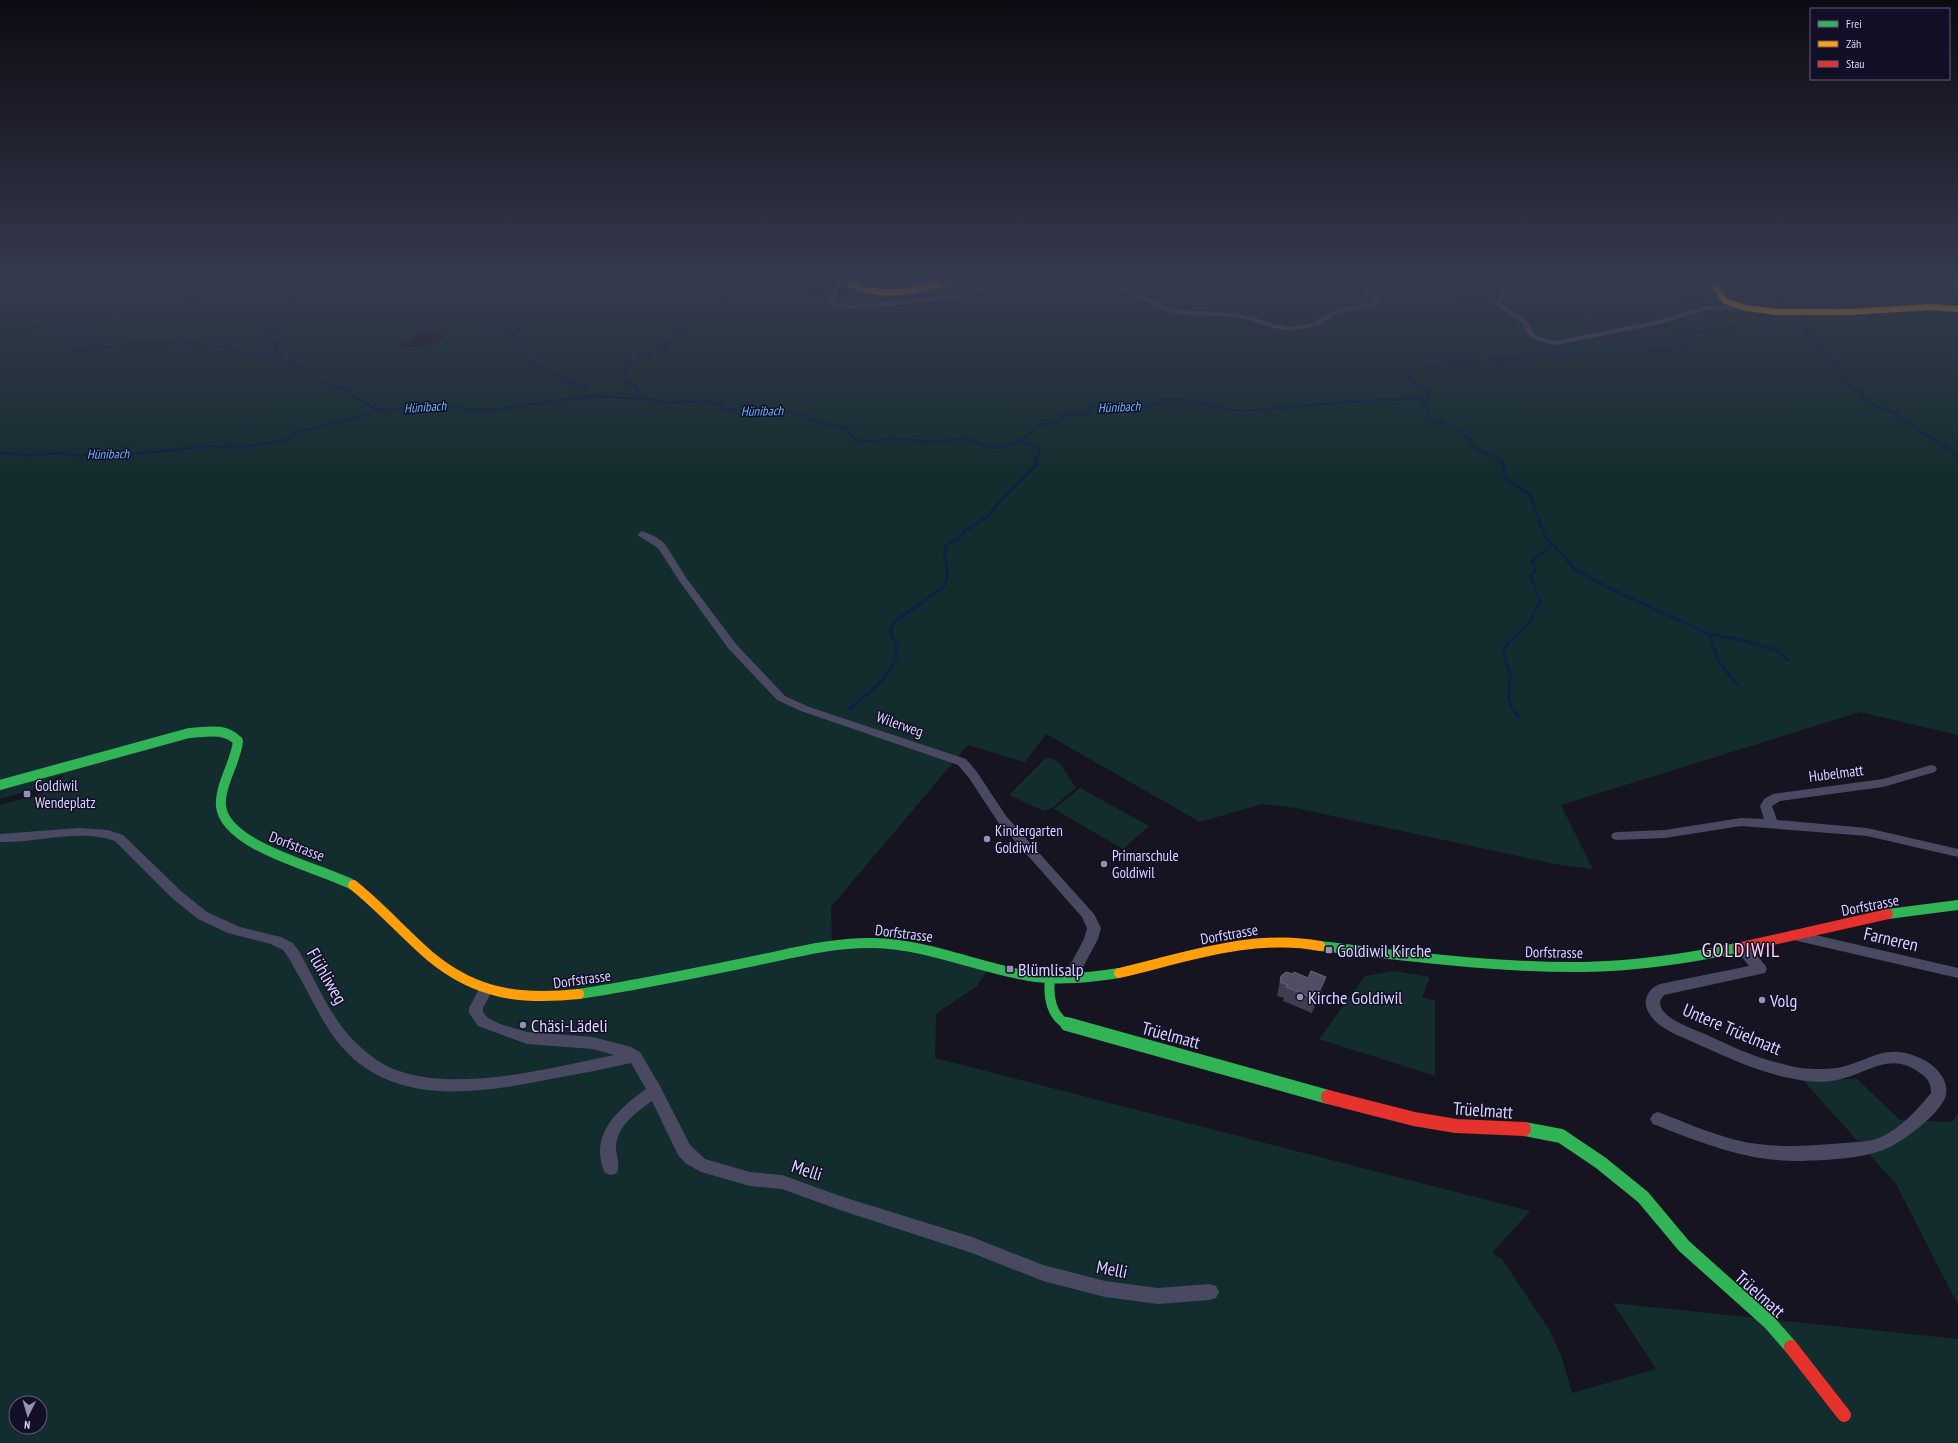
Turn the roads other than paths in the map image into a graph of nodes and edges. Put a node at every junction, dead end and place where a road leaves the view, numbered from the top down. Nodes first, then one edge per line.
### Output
1 (642, 534) dead end
2 (1931, 769) dead end
3 (0, 785) edge
4 (1772, 824) junction
5 (1617, 836) dead end
6 (0, 838) edge
7 (1958, 853) edge
8 (1958, 905) edge
9 (1793, 935) junction
10 (1741, 947) junction
11 (1958, 973) edge
12 (1080, 978) junction
13 (1050, 979) junction
14 (485, 991) junction
15 (635, 1056) junction
16 (655, 1091) junction
17 (1658, 1119) dead end
18 (611, 1168) dead end
19 (1210, 1292) dead end
20 (1844, 1415) dead end

1 - 12 street, Wilerweg
2 - 4 street, Hubelmatt
3 - 14 street, Dorfstrasse
4 - 5 street
4 - 7 street
6 - 15 street, Flühliweg
8 - 9 street, Dorfstrasse
9 - 10 street, Dorfstrasse
9 - 11 street, Farneren
10 - 12 street, Dorfstrasse
10 - 17 street, Untere Trüelmatt
12 - 13 street, Dorfstrasse
13 - 14 street, Dorfstrasse
13 - 20 street, Trüelmatt
14 - 15 street
15 - 16 street, Melli
16 - 18 street
16 - 19 street, Melli

